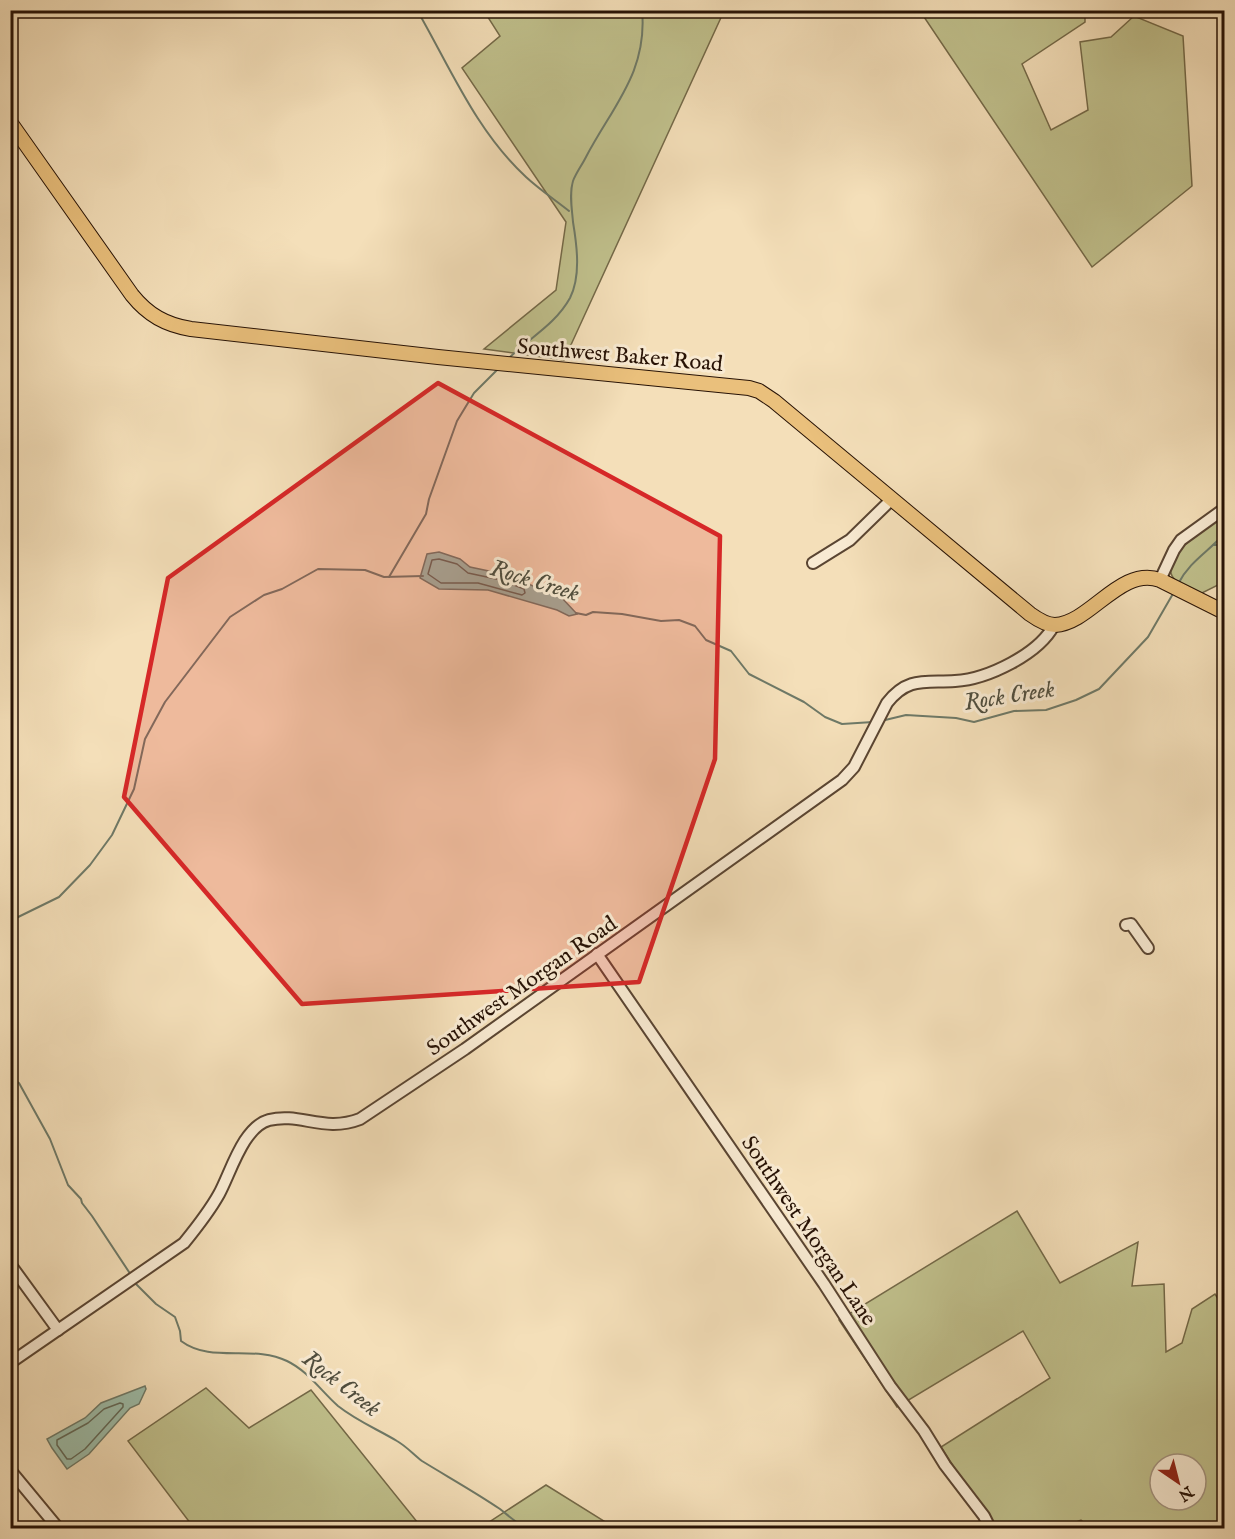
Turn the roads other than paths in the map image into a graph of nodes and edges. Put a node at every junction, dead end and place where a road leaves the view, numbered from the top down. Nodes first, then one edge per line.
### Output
1 (10, 122) edge
2 (892, 499) junction
3 (1224, 509) edge
4 (813, 563) dead end
5 (1160, 580) junction
6 (1224, 612) edge
7 (1054, 625) junction
8 (1126, 925) dead end
9 (1148, 948) dead end
10 (597, 954) junction
11 (10, 1264) edge
12 (58, 1330) junction
13 (10, 1363) edge
14 (10, 1470) edge
15 (58, 1528) edge
16 (990, 1528) edge

1 - 2 main road, Southwest Baker Road
2 - 4 street
2 - 7 main road, Southwest Baker Road
3 - 5 street
5 - 6 main road
5 - 7 main road
7 - 10 street, Southwest Morgan Road
8 - 9 street
10 - 12 street, Southwest Morgan Road
10 - 16 street, Southwest Morgan Lane
11 - 12 street
12 - 13 street, Southwest Morgan Road
14 - 15 street

